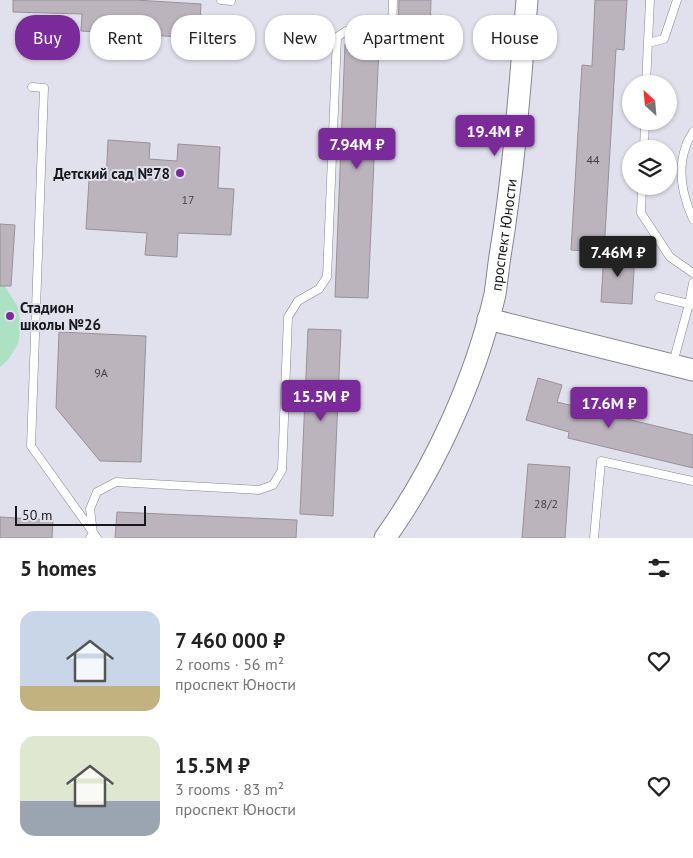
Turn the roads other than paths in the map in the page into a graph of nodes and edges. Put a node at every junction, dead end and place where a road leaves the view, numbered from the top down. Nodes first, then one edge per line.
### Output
1 (221, 0) edge
2 (393, 0) edge
3 (527, 0) edge
4 (650, 0) edge
5 (677, 0) edge
6 (231, 1) edge
7 (648, 43) junction
8 (646, 75) edge
9 (32, 87) dead end
10 (693, 132) edge
11 (642, 195) edge
12 (693, 219) edge
13 (693, 273) edge
14 (693, 283) edge
15 (659, 297) dead end
16 (691, 305) edge
17 (488, 319) junction
18 (683, 368) edge
19 (693, 481) edge
20 (93, 536) edge
21 (385, 538) edge
22 (594, 538) edge

1 - 6 lane
2 - 20 lane
3 - 17 main road, проспект Юности
4 - 7 lane
5 - 7 lane
7 - 8 lane
9 - 20 lane
10 - 12 lane
11 - 13 lane
14 - 16 lane
15 - 16 lane
16 - 18 lane
17 - 18 main road
17 - 21 main road, проспект Юности
19 - 22 lane

